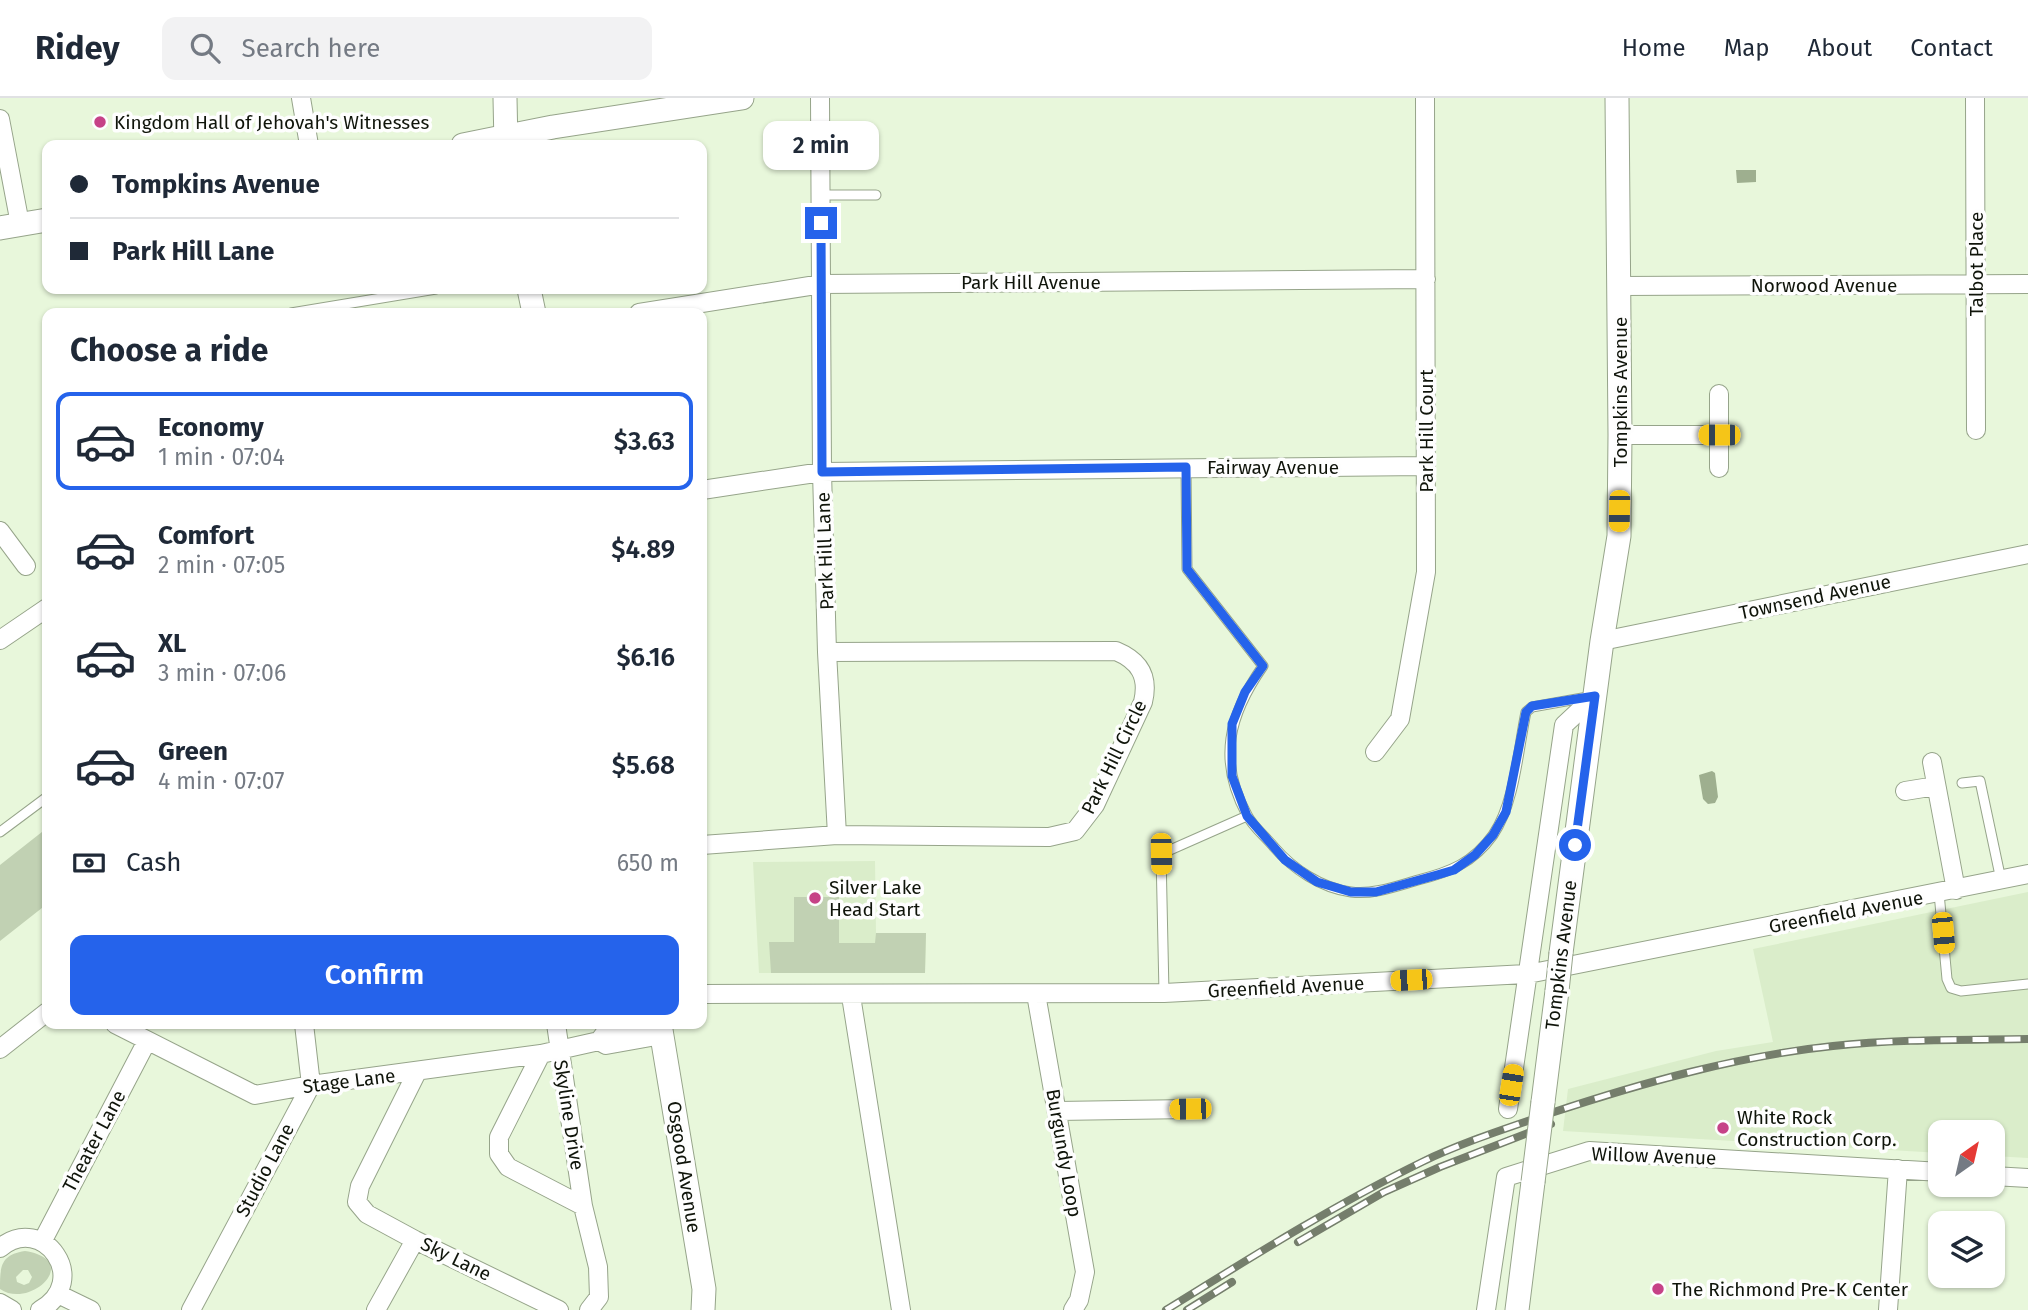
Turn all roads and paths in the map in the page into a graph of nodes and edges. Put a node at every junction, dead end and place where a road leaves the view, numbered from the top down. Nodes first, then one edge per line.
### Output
1 (301, 98) edge
2 (505, 98) edge
3 (742, 98) edge
4 (820, 98) edge
5 (1425, 98) edge
6 (1617, 98) edge
7 (1975, 98) edge
8 (0, 119) edge
9 (308, 140) edge
10 (505, 140) edge
11 (508, 140) edge
12 (821, 195) junction
13 (876, 195) dead end
14 (42, 221) edge
15 (10, 226) edge
16 (1426, 279) junction
17 (822, 284) junction
18 (1976, 284) junction
19 (2028, 284) edge
20 (1620, 286) junction
21 (406, 294) edge
22 (321, 308) edge
23 (671, 308) edge
24 (1719, 394) dead end
25 (1976, 430) dead end
26 (1620, 435) junction
27 (1719, 435) junction
28 (1426, 466) junction
29 (1186, 467) junction
30 (1719, 468) dead end
31 (822, 472) junction
32 (707, 489) edge
33 (0, 531) edge
34 (2028, 554) edge
35 (26, 566) dead end
36 (42, 611) edge
37 (0, 640) edge
38 (1602, 641) junction
39 (827, 652) junction
40 (1595, 696) junction
41 (1375, 752) dead end
42 (1932, 762) dead end
43 (1962, 783) dead end
44 (1936, 786) junction
45 (1905, 791) dead end
46 (42, 801) edge
47 (1247, 816) junction
48 (0, 832) edge
49 (837, 835) junction
50 (707, 845) edge
51 (2028, 874) edge
52 (2001, 880) junction
53 (1956, 890) junction
54 (1938, 894) junction
55 (1528, 974) junction
56 (2028, 984) edge
57 (1164, 993) junction
58 (707, 994) edge
59 (1036, 994) junction
60 (850, 996) junction
61 (42, 1016) edge
62 (124, 1029) edge
63 (305, 1029) edge
64 (555, 1029) edge
65 (656, 1029) edge
66 (659, 1029) edge
67 (146, 1041) junction
68 (0, 1049) edge
69 (550, 1052) junction
70 (417, 1072) junction
71 (311, 1085) junction
72 (1190, 1109) dead end
73 (1508, 1109) dead end
74 (1057, 1111) junction
75 (1898, 1169) junction
76 (1928, 1171) edge
77 (2006, 1176) edge
78 (2028, 1178) edge
79 (583, 1206) junction
80 (415, 1240) junction
81 (42, 1242) junction
82 (0, 1248) edge
83 (58, 1294) junction
84 (40, 1310) edge
85 (91, 1310) edge
86 (191, 1310) edge
87 (376, 1310) edge
88 (559, 1310) edge
89 (589, 1310) edge
90 (703, 1310) edge
91 (901, 1310) edge
92 (1073, 1310) edge
93 (1486, 1310) edge
94 (1517, 1310) edge
95 (1888, 1310) edge

1 - 9 street
2 - 10 street
3 - 11 street
4 - 12 street, Park Hill Lane
5 - 16 street, Park Hill Court
6 - 20 street, Tompkins Avenue
7 - 18 street, Talbot Place
8 - 15 street
12 - 13 lane
12 - 17 street, Park Hill Lane
14 - 15 street
16 - 17 street, Park Hill Avenue
16 - 28 street, Park Hill Court
17 - 23 street, Park Hill Avenue
17 - 31 street, Park Hill Lane
18 - 19 street, Norwood Avenue
18 - 20 street, Norwood Avenue
18 - 25 street, Talbot Place
20 - 26 street, Tompkins Avenue
21 - 22 lane
24 - 27 street
26 - 27 street
26 - 38 street, Tompkins Avenue
27 - 30 street
28 - 29 street, Fairway Avenue
28 - 41 street, Park Hill Court
29 - 31 street, Fairway Avenue
29 - 47 lane
31 - 32 street, Fairway Avenue
31 - 39 street, Park Hill Lane
33 - 35 street
34 - 38 street, Townsend Avenue
36 - 37 street
38 - 40 street, Tompkins Avenue
39 - 49 street, Park Hill Lane
39 - 49 street, Park Hill Circle
40 - 47 lane
40 - 55 street
40 - 94 street, Tompkins Avenue, bridge
42 - 44 street
43 - 52 lane
44 - 45 street
44 - 53 street
46 - 48 lane
47 - 57 lane
49 - 50 street, Park Hill Circle
51 - 52 street, Greenfield Avenue
52 - 53 street, Greenfield Avenue
53 - 54 street, Greenfield Avenue
54 - 55 street, Greenfield Avenue
54 - 56 lane
55 - 57 street, Greenfield Avenue
55 - 73 street
57 - 59 street, Greenfield Avenue
58 - 60 street, Greenfield Avenue
59 - 60 street, Greenfield Avenue
59 - 74 street, Burgundy Loop
60 - 91 street
61 - 68 street
62 - 67 street, Stage Lane
63 - 71 street
64 - 69 street, Skyline Drive
65 - 69 street, Stage Lane
66 - 90 street, Osgood Avenue
67 - 71 street, Stage Lane
67 - 81 street, Theater Lane
69 - 70 street, Stage Lane
69 - 79 street, Skyline Drive
69 - 79 street, Skyline Drive
70 - 71 street, Stage Lane
70 - 80 street, Sky Lane
71 - 86 street, Studio Lane
72 - 74 street
74 - 92 street, Burgundy Loop
75 - 76 street, Willow Avenue
75 - 93 street, Willow Avenue
75 - 95 street
77 - 78 street
79 - 89 street, Skyline Drive
80 - 87 street
80 - 88 street, Sky Lane
81 - 82 street
81 - 83 street
83 - 84 street
83 - 85 street

